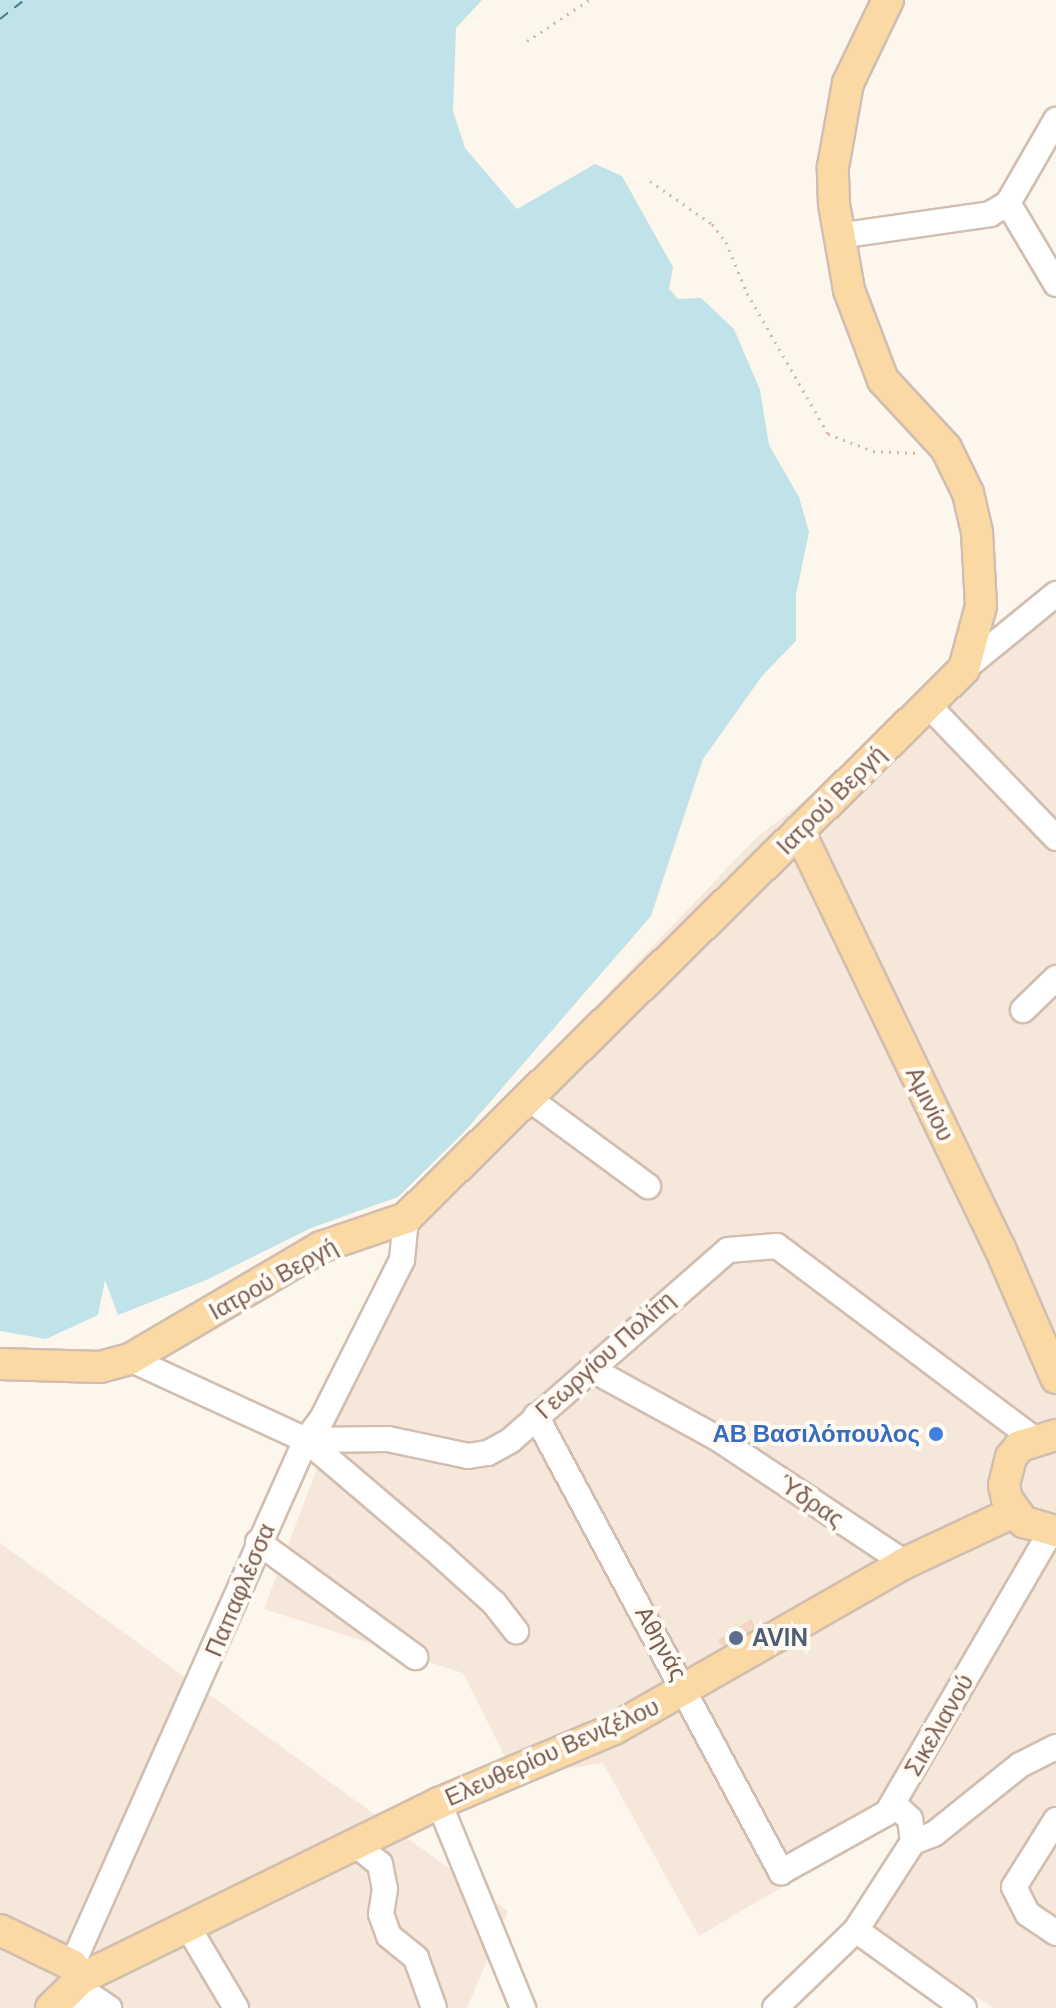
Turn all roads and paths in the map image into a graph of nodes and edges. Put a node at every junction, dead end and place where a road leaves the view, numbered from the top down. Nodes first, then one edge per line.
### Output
1 (589, 0) edge
2 (888, 0) edge
3 (527, 41) dead end
4 (1056, 120) edge
5 (650, 181) dead end
6 (1008, 203) junction
7 (838, 236) junction
8 (1056, 284) edge
9 (946, 448) junction
10 (1056, 594) edge
11 (964, 669) junction
12 (927, 704) junction
13 (799, 831) junction
14 (1056, 838) edge
15 (1056, 978) edge
16 (1023, 1010) dead end
17 (528, 1098) junction
18 (648, 1186) dead end
19 (406, 1218) junction
20 (130, 1359) junction
21 (0, 1364) edge
22 (591, 1369) junction
23 (1056, 1378) edge
24 (536, 1416) junction
25 (1044, 1437) edge
26 (306, 1440) junction
27 (1014, 1512) junction
28 (1054, 1531) edge
29 (258, 1542) junction
30 (905, 1563) junction
31 (516, 1631) dead end
32 (415, 1657) dead end
33 (687, 1690) junction
34 (1056, 1747) edge
35 (439, 1803) junction
36 (893, 1803) junction
37 (1056, 1820) edge
38 (913, 1842) junction
39 (355, 1844) junction
40 (781, 1872) joint
41 (188, 1927) junction
42 (0, 1930) edge
43 (856, 1930) junction
44 (1056, 1933) edge
45 (77, 1972) junction
46 (58, 2008) edge
47 (109, 2008) edge
48 (236, 2008) edge
49 (434, 2008) edge
50 (523, 2008) edge
51 (775, 2008) edge
52 (964, 2008) edge

1 - 3 path
2 - 7 main road
4 - 6 street
5 - 9 path
6 - 7 street
6 - 8 street
7 - 9 main road
9 - 11 main road
10 - 11 street
11 - 12 main road, Ιατρού Βεργή
12 - 13 main road, Ιατρού Βεργή
12 - 14 street
13 - 17 main road, Ιατρού Βεργή
13 - 23 main road, Αμινίου
15 - 16 street
17 - 18 street
17 - 19 main road, Ιατρού Βεργή
19 - 20 main road, Ιατρού Βεργή
19 - 26 street, Παπαφλέσσα
20 - 21 main road, Ιατρού Βεργή
20 - 26 street, Γεωργίου Πολίτη
22 - 24 street, Γεωργίου Πολίτη
22 - 25 street, Γεωργίου Πολίτη
22 - 30 street, Ύδρας
24 - 26 street, Γεωργίου Πολίτη
24 - 33 street, Αθηνάς
25 - 27 main road
26 - 29 street, Παπαφλέσσα
26 - 31 street
27 - 28 main road
27 - 30 main road, Ελευθερίου Βενιζέλου
28 - 36 street, Σικελιανού
29 - 32 street
29 - 45 street, Παπαφλέσσα
30 - 33 main road, Ελευθερίου Βενιζέλου
33 - 35 main road, Ελευθερίου Βενιζέλου
33 - 40 street, Αθηνάς
34 - 38 street
35 - 39 main road, Ελευθερίου Βενιζέλου
35 - 50 street
36 - 38 street
36 - 40 street, Σικελιανού
37 - 44 street
38 - 43 street
39 - 41 main road, Ελευθερίου Βενιζέλου
39 - 49 street
41 - 45 main road, Ελευθερίου Βενιζέλου
41 - 48 street
42 - 45 main road
43 - 51 street
43 - 52 street
45 - 46 main road, Ελευθερίου Βενιζέλου
46 - 47 street

